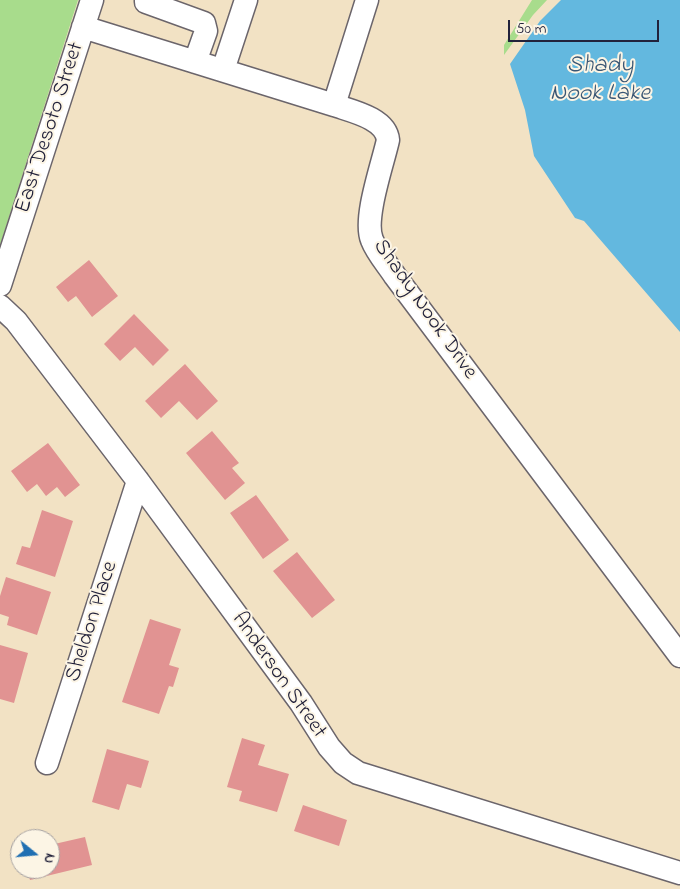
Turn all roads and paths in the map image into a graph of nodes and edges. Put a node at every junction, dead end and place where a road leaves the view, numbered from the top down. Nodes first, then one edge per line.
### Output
1 (92, 0) edge
2 (146, 0) edge
3 (246, 0) edge
4 (367, 0) edge
5 (83, 27) junction
6 (196, 62) junction
7 (223, 70) junction
8 (334, 105) junction
9 (0, 285) edge
10 (0, 306) edge
11 (138, 481) junction
12 (680, 656) edge
13 (47, 763) dead end
14 (680, 873) edge

1 - 5 street, East Desoto Street
2 - 6 street
3 - 7 street
4 - 8 street
5 - 6 street, Shady Nook Drive
5 - 9 street, East Desoto Street
6 - 7 street, Shady Nook Drive
7 - 8 street, Shady Nook Drive
8 - 12 street, Shady Nook Drive
10 - 11 street, Anderson Street
11 - 13 street, Sheldon Place
11 - 14 street, Anderson Street

